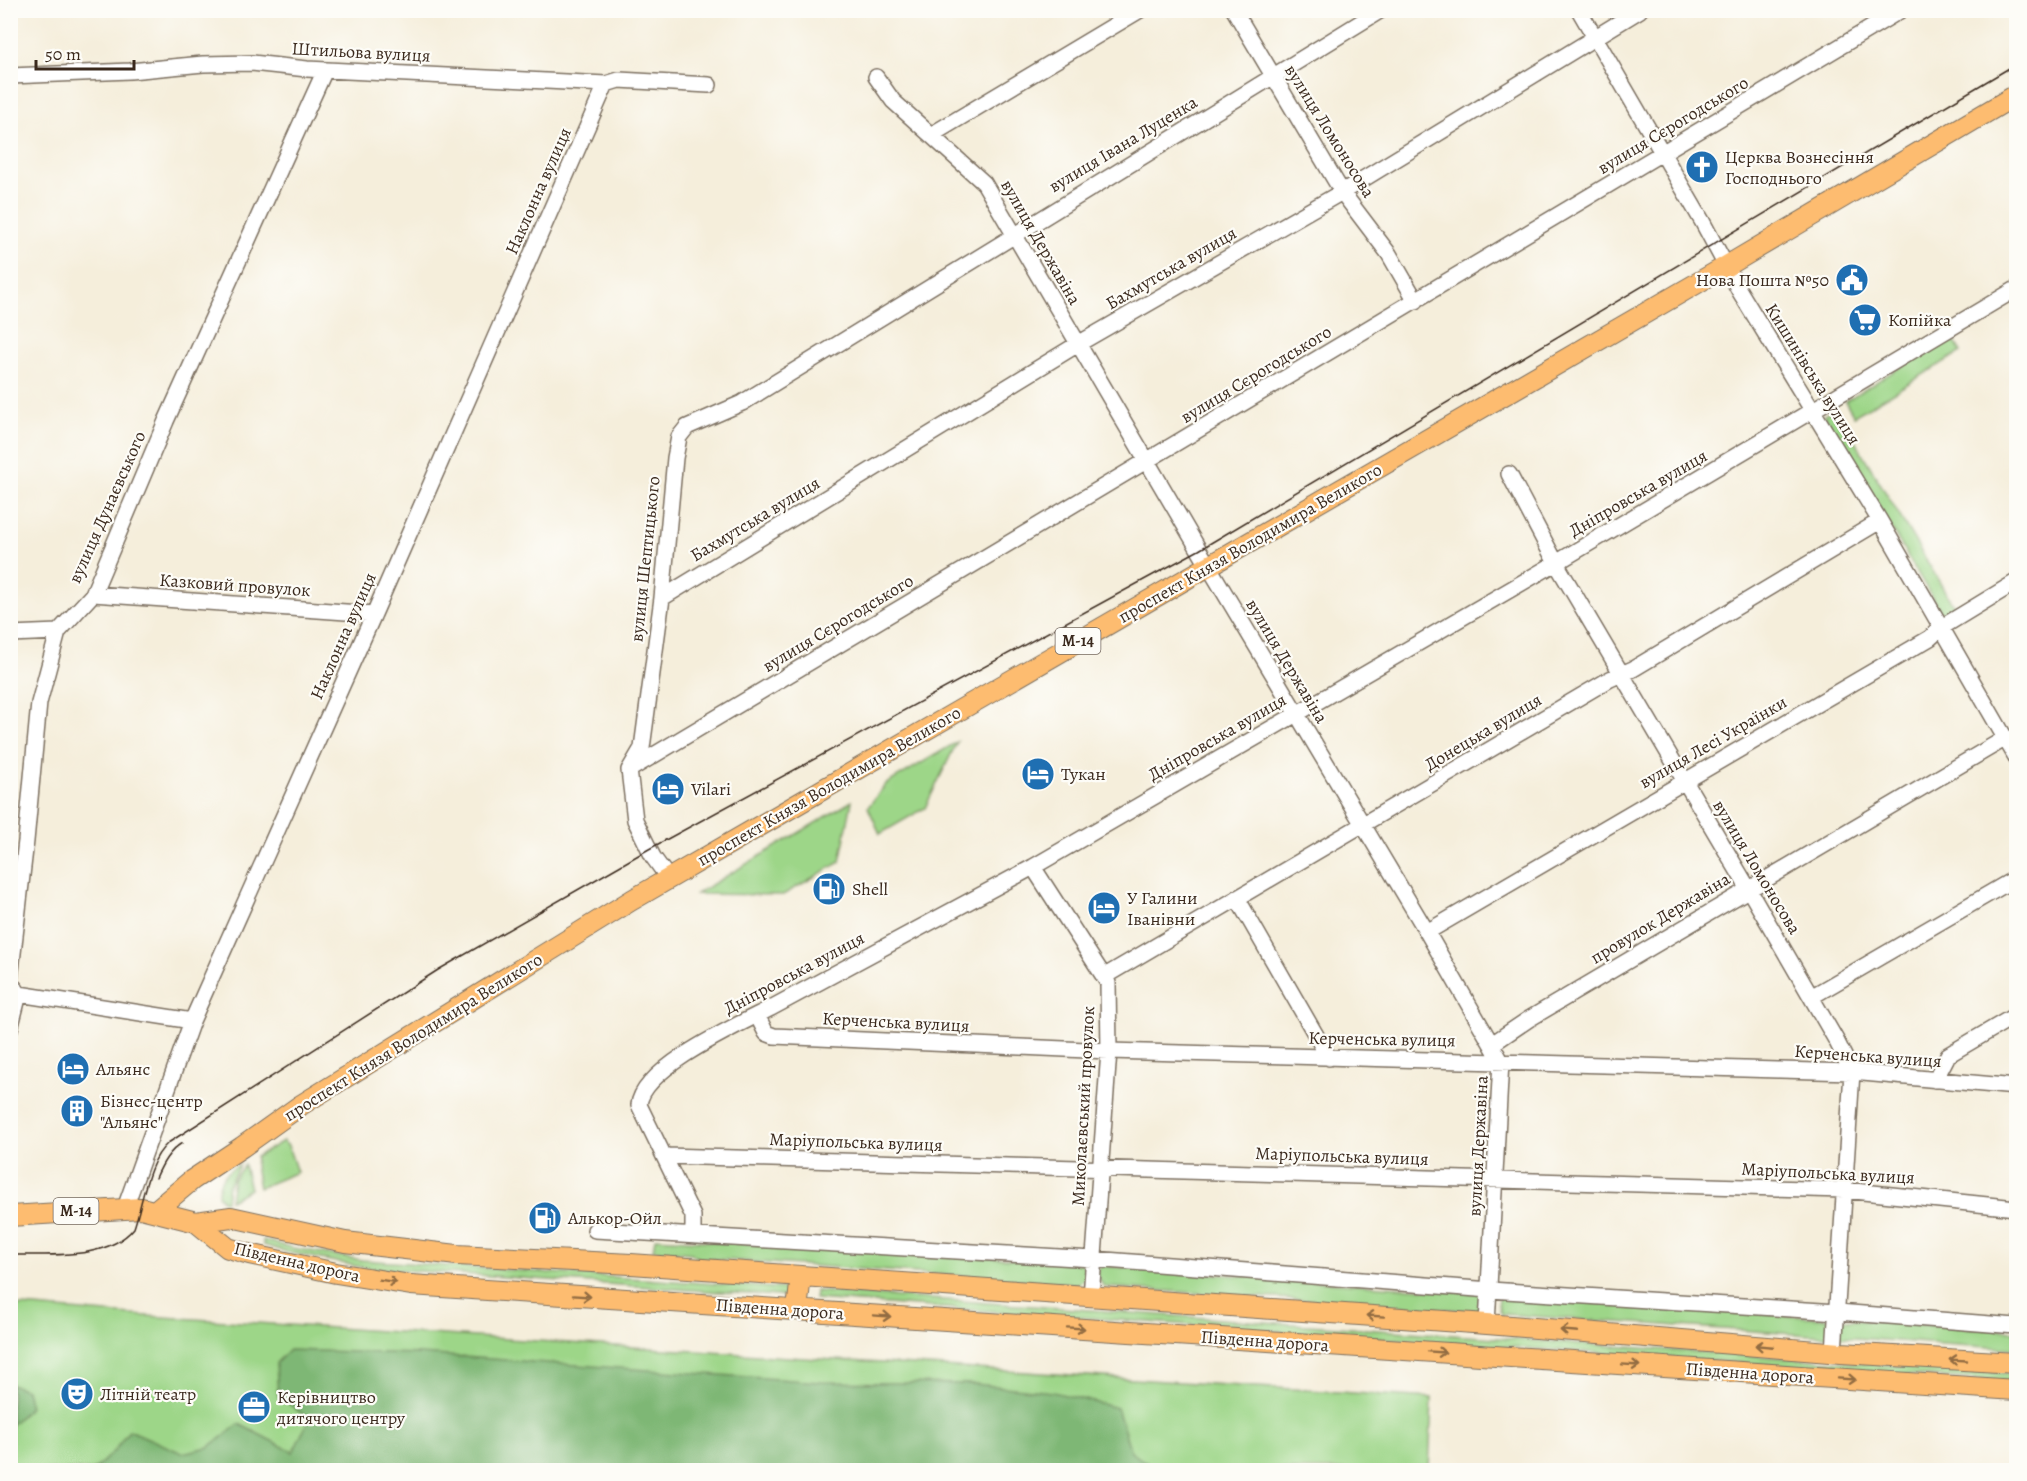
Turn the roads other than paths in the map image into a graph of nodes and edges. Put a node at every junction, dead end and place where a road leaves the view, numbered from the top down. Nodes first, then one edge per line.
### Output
1 (1140, 10) edge
2 (1234, 10) edge
3 (1381, 10) edge
4 (1579, 10) edge
5 (1640, 10) edge
6 (1901, 10) edge
7 (1596, 38) junction
8 (325, 70) junction
9 (10, 76) edge
10 (1273, 76) junction
11 (876, 77) dead end
12 (606, 84) junction
13 (709, 85) dead end
14 (2016, 95) edge
15 (931, 135) junction
16 (1662, 155) junction
17 (1342, 192) junction
18 (1014, 234) junction
19 (1725, 267) junction
20 (2016, 290) edge
21 (1416, 301) junction
22 (856, 331) joint
23 (1078, 344) junction
24 (1813, 412) junction
25 (1147, 461) junction
26 (1509, 474) dead end
27 (1880, 521) junction
28 (1556, 563) junction
29 (1209, 567) junction
30 (2016, 582) edge
31 (93, 594) junction
32 (662, 598) junction
33 (374, 614) junction
34 (1942, 627) junction
35 (58, 632) junction
36 (10, 634) edge
37 (1623, 674) junction
38 (1296, 714) junction
39 (2006, 738) junction
40 (2016, 757) edge
41 (629, 770) junction
42 (1684, 782) junction
43 (1363, 826) junction
44 (1033, 867) junction
45 (2016, 878) edge
46 (669, 879) junction
47 (1748, 888) junction
48 (1237, 898) junction
49 (1427, 932) junction
50 (1105, 976) junction
51 (10, 979) edge
52 (19, 994) junction
53 (1811, 997) junction
54 (2016, 1015) edge
55 (757, 1016) junction
56 (192, 1021) junction
57 (10, 1029) edge
58 (1492, 1044) junction
59 (1109, 1051) junction
60 (1329, 1058) junction
61 (1501, 1061) junction
62 (1852, 1072) junction
63 (1935, 1080) junction
64 (2016, 1087) edge
65 (665, 1156) junction
66 (1101, 1168) junction
67 (1496, 1180) junction
68 (1844, 1190) junction
69 (125, 1208) junction
70 (2016, 1208) edge
71 (155, 1211) junction
72 (10, 1216) edge
73 (196, 1221) junction
74 (595, 1230) dead end
75 (693, 1235) junction
76 (1093, 1259) junction
77 (801, 1276) junction
78 (1490, 1290) junction
79 (1091, 1297) junction
80 (797, 1310) junction
81 (1838, 1312) junction
82 (1487, 1324) junction
83 (2016, 1326) edge
84 (1834, 1352) junction
85 (2016, 1363) edge
86 (2016, 1390) edge

1 - 15 street
2 - 10 street, вулиця Ломоносова
3 - 10 street, вулиця Івана Луценка
4 - 7 street, Кишинівська вулиця
5 - 7 street, Бахмутська вулиця
6 - 16 street, вулиця Сєрогодського
7 - 16 street, Кишинівська вулиця
7 - 17 street, Бахмутська вулиця
8 - 9 street, Штильова вулиця
8 - 12 street, Штильова вулиця
8 - 31 street, вулиця Дунаєвського
10 - 17 street, вулиця Ломоносова
10 - 18 street, вулиця Івана Луценка
11 - 15 street, вулиця Державіна
12 - 13 street, Штильова вулиця
12 - 33 street, Наклонна вулиця
14 - 19 main road, проспект Князя Володимира Великого / М-14
15 - 18 street, вулиця Державіна
16 - 19 street, Кишинівська вулиця
16 - 21 street, вулиця Сєрогодського
17 - 21 street, вулиця Ломоносова
17 - 23 street, Бахмутська вулиця
18 - 22 street, вулиця Івана Луценка
18 - 23 street, вулиця Державіна
19 - 24 street, Кишинівська вулиця
19 - 29 main road, проспект Князя Володимира Великого / М-14
20 - 24 street, Дніпровська вулиця
21 - 25 street, вулиця Сєрогодського
22 - 32 street, вулиця Шептицького
23 - 25 street, вулиця Державіна
23 - 32 street, Бахмутська вулиця
24 - 27 street, Кишинівська вулиця
24 - 28 street, Дніпровська вулиця
25 - 29 street, вулиця Державіна
25 - 41 street, вулиця Сєрогодського
26 - 28 street, вулиця Ломоносова
27 - 34 street, Кишинівська вулиця
27 - 37 street, Донецька вулиця
28 - 37 street, вулиця Ломоносова
28 - 38 street, Дніпровська вулиця
29 - 38 street, вулиця Державіна
29 - 46 main road, проспект Князя Володимира Великого / М-14
30 - 34 street, вулиця Лесі Українки
31 - 33 street, Казковий провулок
31 - 35 street, вулиця Дунаєвського
32 - 41 street, вулиця Шептицького
33 - 56 street, Наклонна вулиця
34 - 39 street, Кишинівська вулиця
34 - 42 street, вулиця Лесі Українки
35 - 36 street
35 - 51 street, вулиця Дунаєвського
37 - 42 street, вулиця Ломоносова
37 - 43 street, Донецька вулиця
38 - 43 street, вулиця Державіна
38 - 44 street, Дніпровська вулиця
39 - 40 street, Кишинівська вулиця
39 - 47 street, провулок Державіна
41 - 46 street
42 - 47 street, вулиця Ломоносова
42 - 49 street, вулиця Лесі Українки
43 - 48 street, Донецька вулиця
43 - 49 street, вулиця Державіна
44 - 50 street, Миколаєвський провулок
44 - 55 street, Дніпровська вулиця
45 - 53 street
46 - 71 main road, проспект Князя Володимира Великого / М-14
47 - 53 street, вулиця Ломоносова
47 - 58 street, провулок Державіна
48 - 50 street, Донецька вулиця
48 - 60 street
49 - 58 street, вулиця Державіна
50 - 59 street, Миколаєвський провулок
51 - 52 street, вулиця Дунаєвського
52 - 56 street
52 - 57 street
53 - 62 street, вулиця Ломоносова
54 - 63 street
55 - 59 street, Керченська вулиця
55 - 65 street, Дніпровська вулиця
56 - 69 street, Наклонна вулиця
58 - 61 street, вулиця Державіна
59 - 60 street, Керченська вулиця
59 - 66 street, Миколаєвський провулок
60 - 61 street, Керченська вулиця
61 - 62 street, Керченська вулиця
61 - 67 street, вулиця Державіна
62 - 63 street, Керченська вулиця
62 - 68 street
63 - 64 street, Керченська вулиця
65 - 66 street, Маріупольська вулиця
65 - 75 street
66 - 67 street, Маріупольська вулиця
66 - 76 street, Миколаєвський провулок
67 - 68 street, Маріупольська вулиця
67 - 78 street, вулиця Державіна
68 - 70 street, Маріупольська вулиця
68 - 81 street
69 - 71 main road, М-14
69 - 72 main road, М-14
71 - 73 main road, М-14
73 - 77 main road, Південна дорога
73 -> 80 main road, Південна дорога
74 - 75 street
75 - 76 street
76 - 78 street
76 - 79 street, Миколаєвський провулок
77 - 79 main road, Південна дорога
77 - 80 main road
78 - 81 street
78 - 82 street, вулиця Державіна
82 -> 79 main road, Південна дорога
80 -> 86 main road, Південна дорога
81 - 83 street
81 - 84 street
84 -> 82 main road, Південна дорога
85 -> 84 main road, Південна дорога

